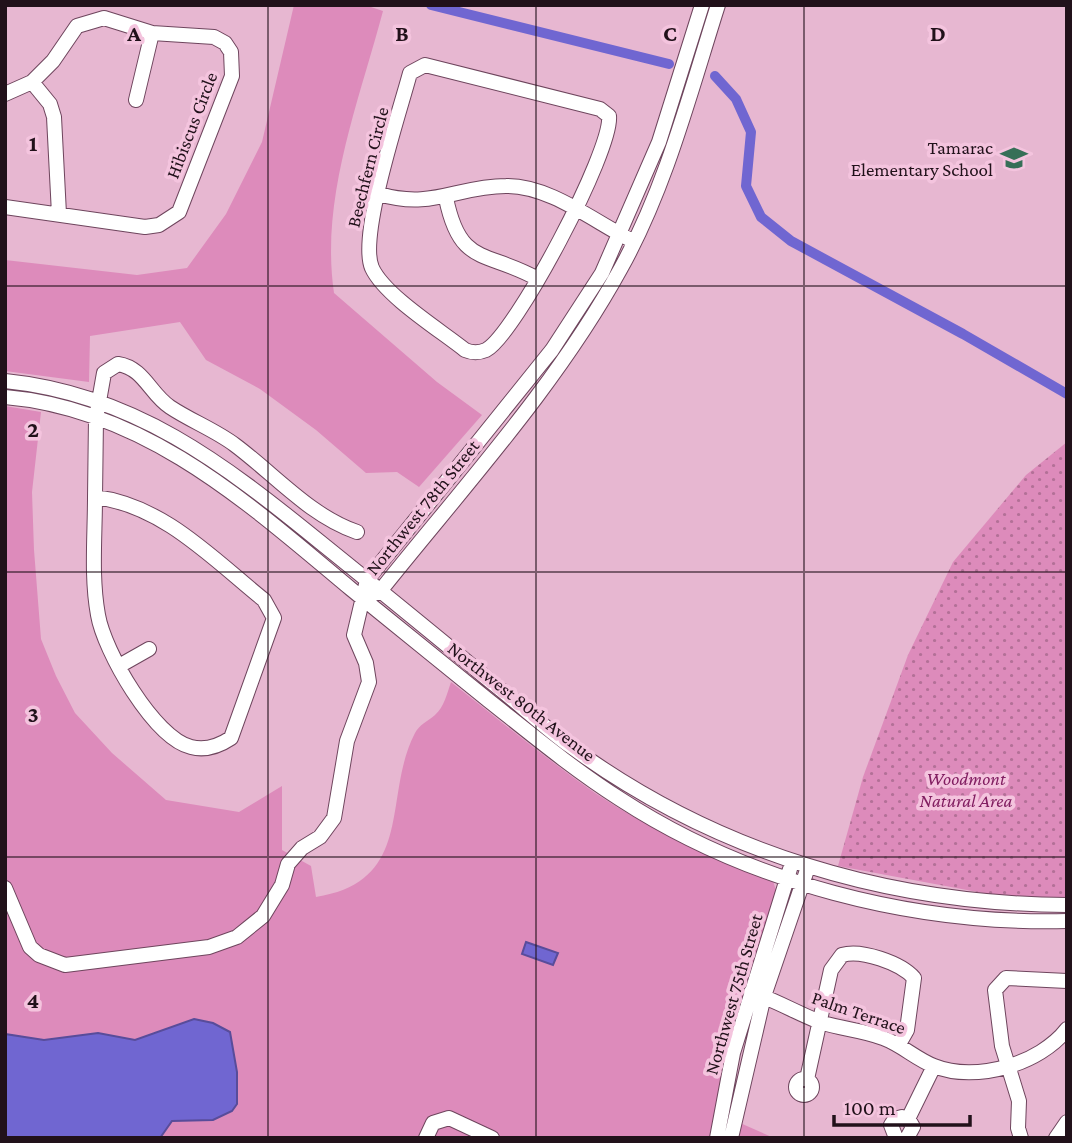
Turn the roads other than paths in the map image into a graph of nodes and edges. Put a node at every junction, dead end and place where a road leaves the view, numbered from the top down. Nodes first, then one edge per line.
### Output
1 (702, 5) edge
2 (718, 5) edge
3 (152, 33) junction
4 (32, 82) junction
5 (5, 94) edge
6 (136, 100) dead end
7 (379, 194) junction
8 (446, 198) junction
9 (5, 207) edge
10 (576, 211) junction
11 (59, 214) junction
12 (628, 238) junction
13 (538, 279) junction
14 (5, 382) edge
15 (5, 397) edge
16 (98, 401) junction
17 (96, 418) junction
18 (95, 497) junction
19 (357, 532) dead end
20 (367, 580) junction
21 (381, 590) junction
22 (363, 599) junction
23 (149, 649) dead end
24 (119, 666) junction
25 (793, 863) junction
26 (808, 868) junction
27 (788, 878) junction
28 (803, 882) junction
29 (5, 888) edge
30 (1067, 905) edge
31 (1067, 921) edge
32 (1067, 981) edge
33 (758, 994) junction
34 (821, 1022) junction
35 (1067, 1029) edge
36 (899, 1044) junction
37 (934, 1066) junction
38 (1007, 1066) junction
39 (807, 1079) dead end
40 (908, 1119) junction
41 (1067, 1122) edge
42 (426, 1138) edge
43 (492, 1138) edge
44 (717, 1138) edge
45 (732, 1138) edge
46 (896, 1138) edge
47 (907, 1138) edge
48 (1021, 1138) edge
49 (1056, 1138) edge

1 - 12 street, Northwest 78th Street
2 - 12 street, Northwest 78th Street
3 - 4 street, Hibiscus Circle
3 - 6 street
3 - 11 street, Hibiscus Circle
4 - 5 street, Hibiscus Circle
4 - 11 street
7 - 8 street
7 - 10 street, Beechfern Circle
7 - 13 street, Beechfern Circle
8 - 10 street
8 - 13 street
9 - 11 street, Hibiscus Circle
10 - 12 street
10 - 13 street, Beechfern Circle
12 - 20 street, Northwest 78th Street
12 - 21 street, Northwest 78th Street
14 - 16 street, Northwest 80th Avenue
15 - 17 street, Northwest 80th Avenue
16 - 17 street
16 - 19 street
16 - 20 street, Northwest 80th Avenue
17 - 18 street
17 - 22 street, Northwest 80th Avenue
18 - 24 street
18 - 24 street
20 - 21 street, Northwest 80th Avenue
20 - 22 street, Northwest 78th Street
21 - 22 street, Northwest 78th Street
21 - 25 street, Northwest 80th Avenue
22 - 27 street, Northwest 80th Avenue
22 - 29 street
23 - 24 street
25 - 26 street, Northwest 80th Avenue
25 - 27 street, Northwest 75th Street
26 - 28 street, Northwest 75th Street
26 - 30 street, Northwest 80th Avenue
27 - 28 street, Northwest 80th Avenue
27 - 33 street, Northwest 75th Street
28 - 31 street, Northwest 80th Avenue
28 - 33 street, Northwest 75th Street
32 - 38 street
33 - 34 street, Palm Terrace
33 - 44 street, Northwest 75th Street
33 - 45 street, Northwest 75th Street
34 - 36 street, Palm Terrace
34 - 36 street
34 - 39 street
35 - 38 street, Palm Terrace
36 - 37 street, Palm Terrace
37 - 38 street, Palm Terrace
37 - 40 street
38 - 48 street
40 - 46 street
40 - 47 street
41 - 49 street
42 - 43 street

